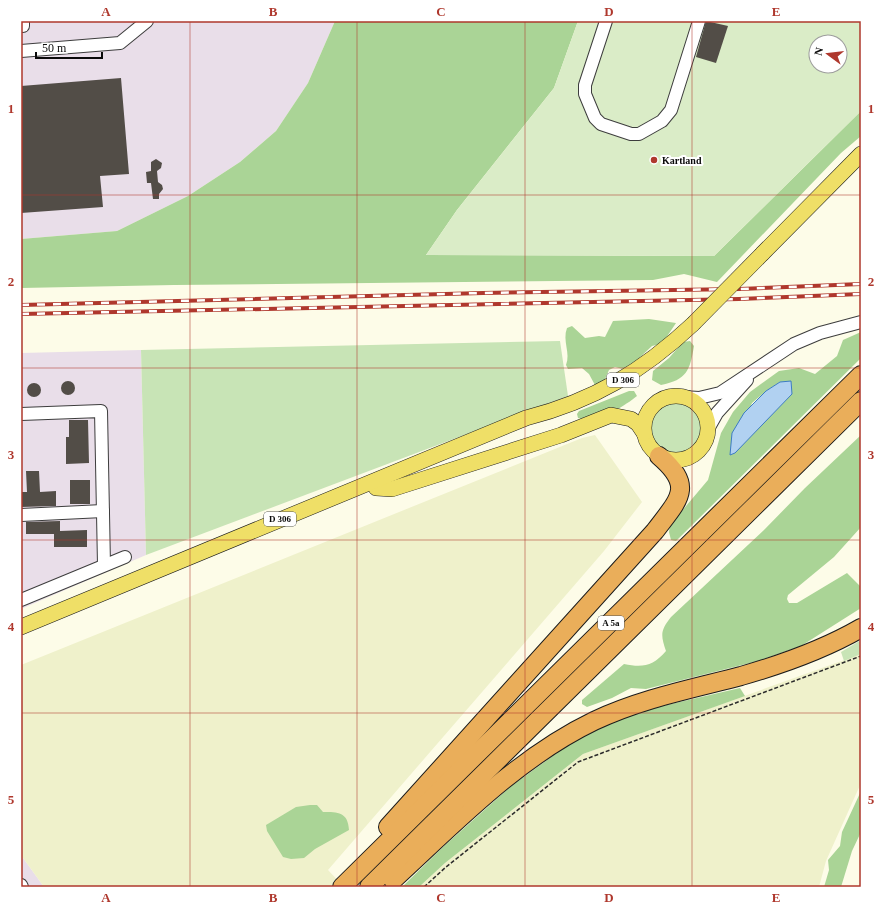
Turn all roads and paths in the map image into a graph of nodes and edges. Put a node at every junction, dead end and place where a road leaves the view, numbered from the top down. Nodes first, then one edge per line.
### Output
1 (147, 21) edge
2 (606, 21) edge
3 (699, 21) edge
4 (21, 51) edge
5 (861, 154) edge
6 (861, 322) edge
7 (761, 365) junction
8 (861, 375) edge
9 (683, 397) junction
10 (861, 401) edge
11 (21, 414) edge
12 (541, 414) junction
13 (708, 429) junction
14 (644, 433) junction
15 (659, 456) junction
16 (376, 488) junction
17 (103, 511) junction
18 (21, 515) edge
19 (125, 556) dead end
20 (104, 565) junction
21 (21, 600) edge
22 (21, 627) edge
23 (861, 628) edge
24 (21, 635) edge
25 (861, 656) edge
26 (360, 870) junction
27 (342, 887) edge
28 (369, 887) edge
29 (385, 887) edge
30 (424, 887) edge

1 - 4 street
2 - 3 street
5 - 12 main road, D 306, bridge
6 - 7 street
7 - 9 street
7 - 13 street
8 - 26 highway, A 5a
9 - 13 main road
9 - 14 main road
10 - 28 highway, A 5a
11 - 17 street
12 - 16 main road, D 306
12 - 22 main road, D 306
13 - 15 main road
14 - 15 main road
14 - 16 main road
15 - 26 highway
16 - 24 main road, D 306
17 - 18 street
17 - 20 street
19 - 20 street
20 - 21 street
23 - 29 highway
25 - 30 path
26 - 27 highway, A 5a

